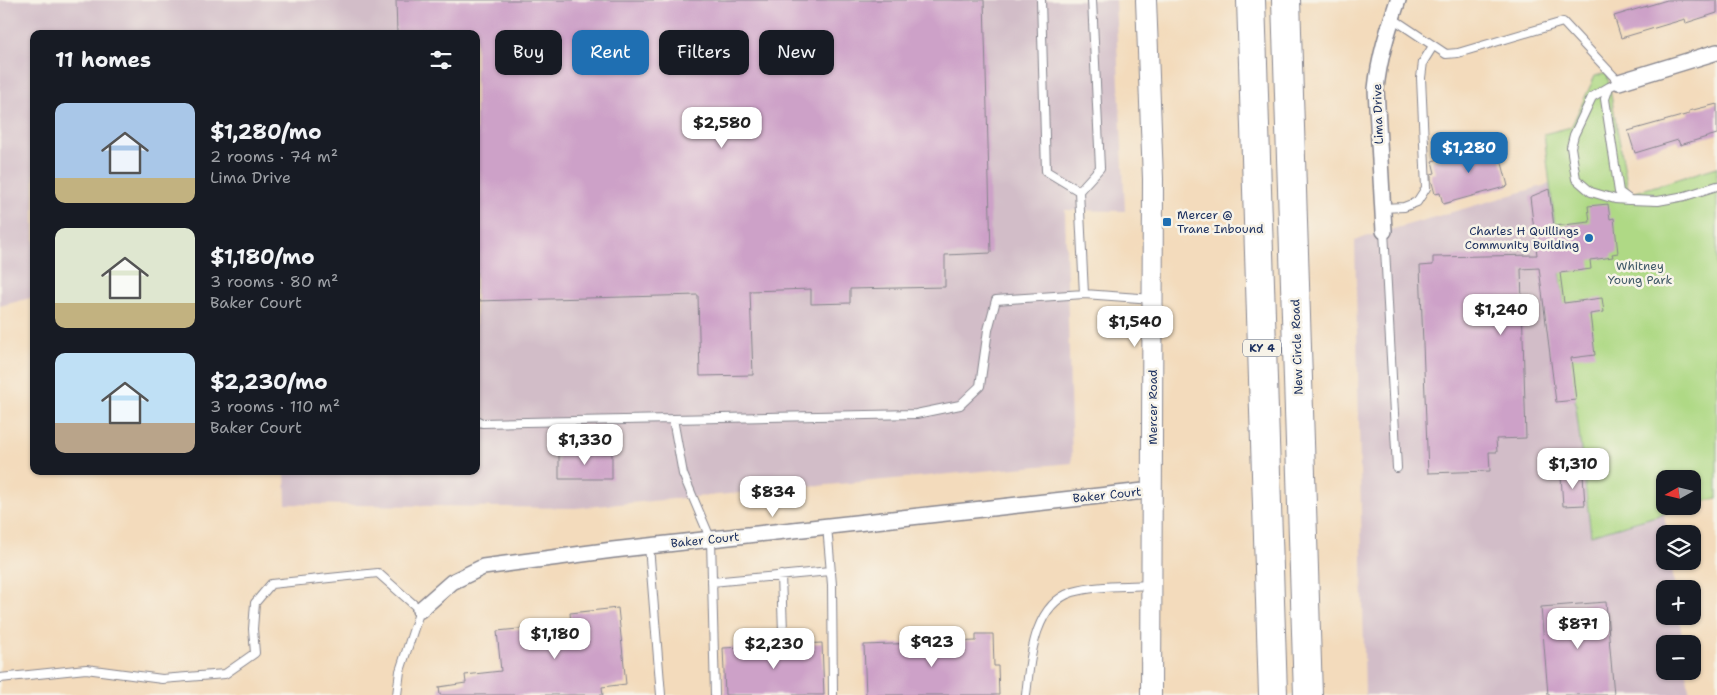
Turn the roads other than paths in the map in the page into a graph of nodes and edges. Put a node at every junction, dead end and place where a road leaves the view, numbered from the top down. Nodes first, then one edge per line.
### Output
1 (1041, 0) edge
2 (1092, 0) edge
3 (1146, 0) edge
4 (1251, 0) edge
5 (1286, 0) edge
6 (1398, 0) edge
7 (1392, 18) junction
8 (1433, 46) junction
9 (1717, 52) edge
10 (1614, 85) junction
11 (1717, 186) edge
12 (1079, 191) junction
13 (1630, 200) junction
14 (1382, 208) junction
15 (1384, 231) joint
16 (1084, 294) junction
17 (1153, 299) junction
18 (674, 419) junction
19 (480, 422) edge
20 (1397, 468) dead end
21 (1153, 490) junction
22 (827, 526) junction
23 (711, 540) junction
24 (649, 546) junction
25 (830, 571) junction
26 (781, 576) junction
27 (712, 582) junction
28 (1152, 584) junction
29 (420, 610) junction
30 (783, 632) dead end
31 (0, 678) edge
32 (397, 695) edge
33 (661, 695) edge
34 (715, 695) edge
35 (833, 695) edge
36 (1026, 695) edge
37 (1151, 695) edge
38 (1273, 695) edge
39 (1308, 695) edge

1 - 12 lane
2 - 12 lane
3 - 17 street, Mercer Road
4 - 38 highway, KY 4
5 - 39 highway, New Circle Road / KY 4
6 - 7 street, Lima Drive
7 - 8 lane
7 - 14 street, Lima Drive
8 - 10 lane
8 - 14 lane
9 - 10 street
10 - 13 lane
10 - 13 lane
11 - 13 lane
12 - 16 lane
14 - 15 street, Lima Drive
15 - 20 lane
16 - 17 lane
16 - 18 lane
17 - 21 street, Mercer Road
18 - 19 lane
18 - 23 lane
21 - 22 street, Baker Court
21 - 28 street, Mercer Road
22 - 23 street, Baker Court
22 - 25 lane
23 - 24 street, Baker Court
23 - 27 lane
24 - 29 street, Baker Court
24 - 33 lane
25 - 26 lane
25 - 35 lane
26 - 27 lane
26 - 30 lane
27 - 34 lane
28 - 36 lane
28 - 37 street, Mercer Road
29 - 31 lane
29 - 32 lane

